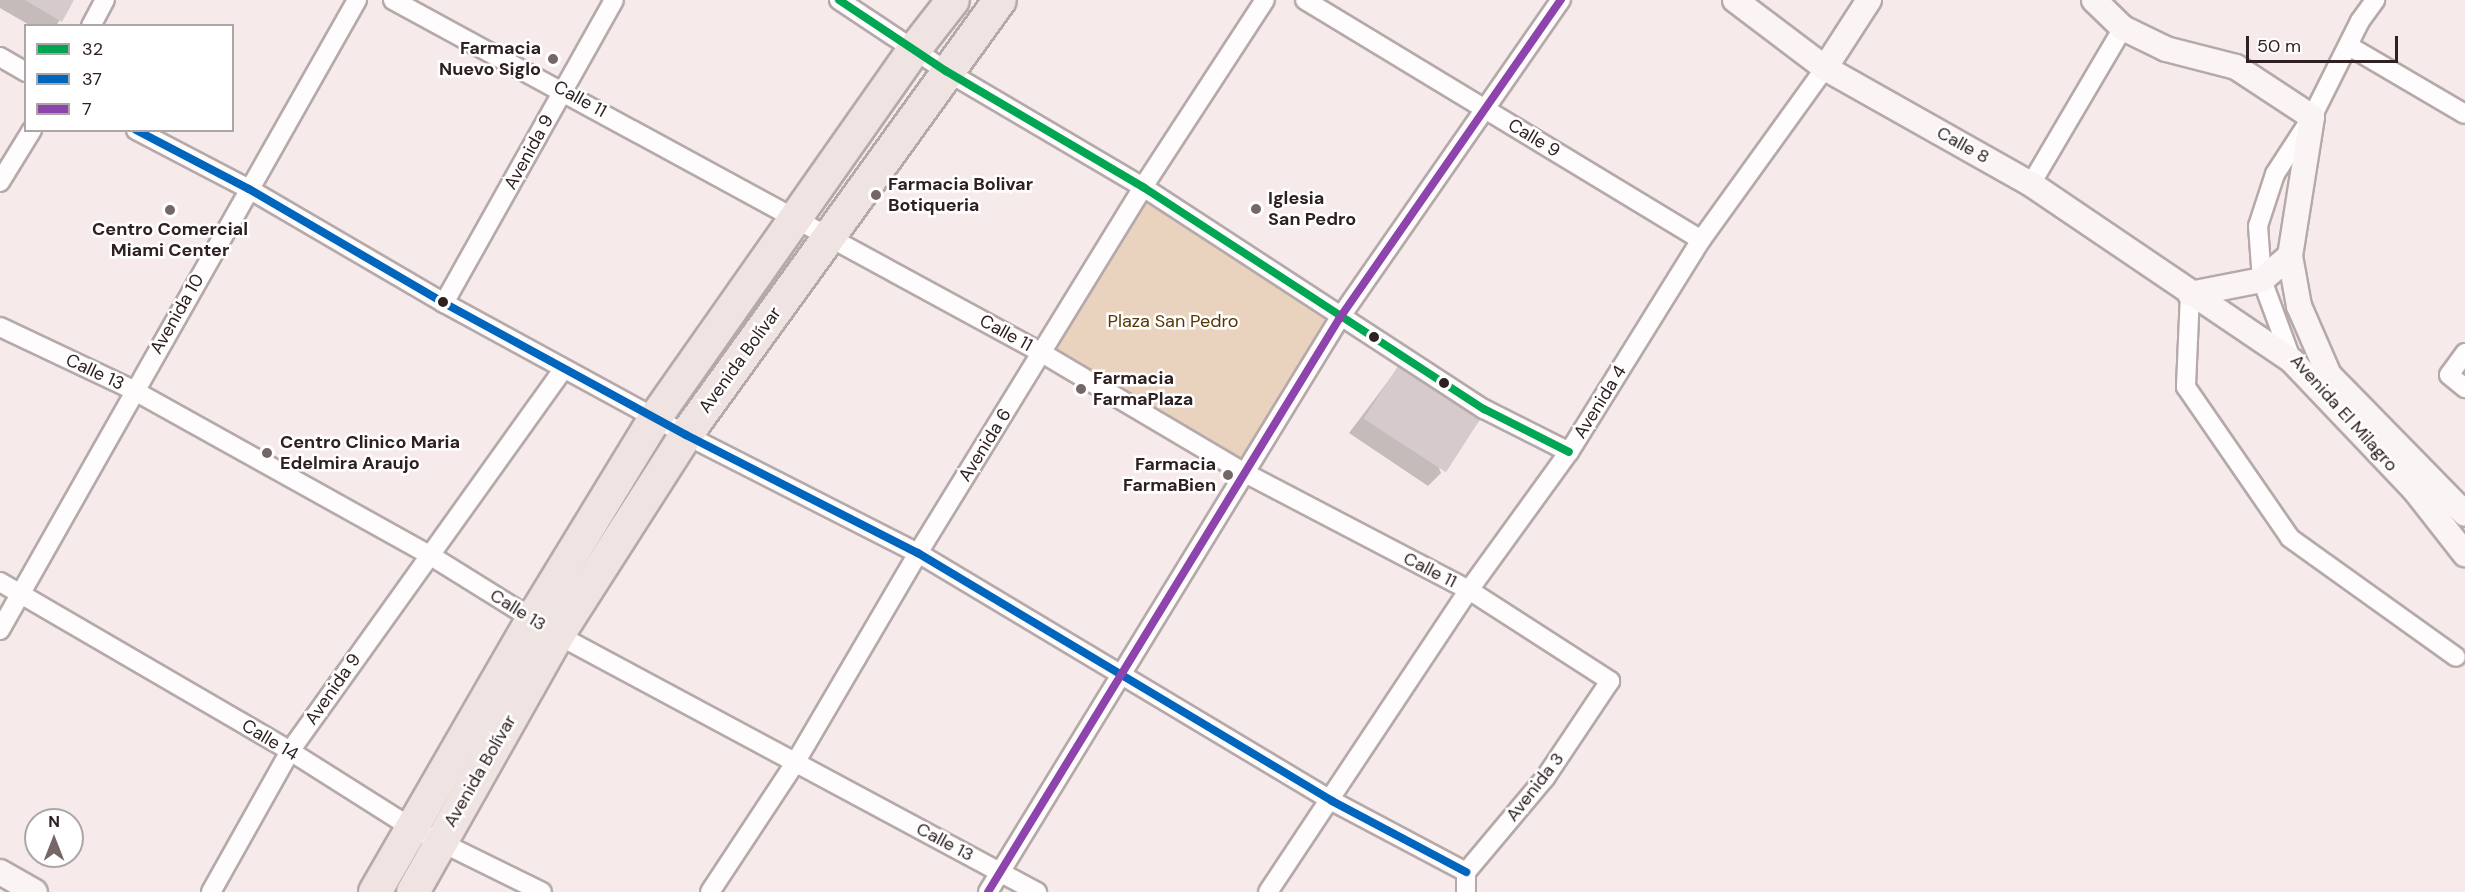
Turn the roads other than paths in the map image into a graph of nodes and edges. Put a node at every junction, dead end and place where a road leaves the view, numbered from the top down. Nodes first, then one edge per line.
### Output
1 (105, 0) edge
2 (357, 0) edge
3 (393, 0) edge
4 (614, 0) edge
5 (839, 0) edge
6 (953, 0) edge
7 (1000, 0) edge
8 (1265, 0) edge
9 (1305, 0) edge
10 (1561, 0) edge
11 (1735, 0) edge
12 (1869, 0) edge
13 (2094, 0) edge
14 (2375, 0) edge
15 (93, 24) edge
16 (2122, 28) junction
17 (2349, 46) junction
18 (914, 50) junction
19 (0, 57) edge
20 (1825, 68) junction
21 (24, 71) edge
22 (946, 71) junction
23 (564, 90) junction
24 (1486, 109) junction
25 (2465, 114) edge
26 (2312, 117) junction
27 (31, 132) edge
28 (140, 132) edge
29 (0, 182) edge
30 (2031, 184) junction
31 (1143, 187) junction
32 (249, 189) junction
33 (796, 219) junction
34 (829, 236) junction
35 (1701, 240) junction
36 (2290, 255) junction
37 (2262, 280) junction
38 (2190, 294) junction
39 (444, 303) junction
40 (1339, 319) junction
41 (0, 327) edge
42 (1042, 353) junction
43 (2465, 353) edge
44 (2292, 361) junction
45 (563, 369) junction
46 (2465, 388) edge
47 (132, 390) junction
48 (655, 418) junction
49 (686, 435) junction
50 (1569, 452) junction
51 (1243, 472) junction
52 (2465, 514) edge
53 (428, 554) junction
54 (918, 554) junction
55 (2465, 554) edge
56 (0, 582) edge
57 (1469, 590) junction
58 (20, 593) junction
59 (546, 627) junction
60 (0, 630) edge
61 (2456, 657) dead end
62 (1123, 676) junction
63 (1610, 681) joint
64 (290, 751) junction
65 (795, 763) junction
66 (1332, 801) junction
67 (410, 826) junction
68 (439, 842) junction
69 (0, 872) edge
70 (1001, 872) junction
71 (1466, 872) junction
72 (35, 892) edge
73 (211, 892) edge
74 (375, 892) edge
75 (412, 892) edge
76 (542, 892) edge
77 (710, 892) edge
78 (988, 892) edge
79 (1037, 892) edge
80 (1268, 892) edge
81 (1466, 892) edge

1 - 15 street
2 - 32 street, Avenida 10
3 - 23 street, Calle 11
4 - 23 street, Avenida 9
5 - 18 street
6 - 18 highway, Avenida Bolívar
7 - 22 highway, Avenida Bolívar
8 - 31 street, Avenida 6
9 - 24 street, Calle 9
10 - 24 street
11 - 20 street, Calle 8
12 - 20 street, Avenida 4
13 - 16 street
14 - 17 street
16 - 26 street
16 - 30 street
17 - 25 street
17 - 26 street
18 - 22 street
18 - 33 highway, Avenida Bolívar
19 - 21 street
20 - 30 street, Calle 8
20 - 35 street, Avenida 4
22 - 31 street
22 - 34 highway, Avenida Bolívar
23 - 33 street, Calle 11
23 - 39 street, Avenida 9
24 - 35 street, Calle 9
24 - 40 street
26 - 36 street, Avenida El Milagro
26 - 37 street, Avenida El Milagro
27 - 29 street
28 - 32 street
30 - 38 street, Calle 8
31 - 40 street
31 - 42 street, Avenida 6
32 - 39 street
32 - 47 street, Avenida 10
33 - 34 street, Calle 11
33 - 48 highway, Avenida Bolívar
34 - 42 street, Calle 11
34 - 49 highway, Avenida Bolívar
35 - 50 street, Avenida 4
36 - 37 street
36 - 52 street, Avenida El Milagro
37 - 38 street
37 - 44 street, Avenida El Milagro
38 - 44 street, Calle 8
38 - 61 street
39 - 45 street
40 - 50 street
40 - 51 street
41 - 47 street, Calle 13
42 - 51 street, Calle 11
42 - 54 street, Avenida 6
43 - 46 street
44 - 55 street, Avenida El Milagro
45 - 48 street
45 - 53 street, Avenida 9
47 - 53 street, Calle 13
47 - 58 street, Avenida 10
48 - 49 street
48 - 59 highway, Avenida Bolívar
49 - 54 street
49 - 59 highway, Avenida Bolívar
50 - 57 street, Avenida 4
51 - 57 street, Calle 11
51 - 62 street
53 - 59 street, Calle 13
53 - 64 street, Avenida 9
54 - 62 street
54 - 65 street, Avenida 6
56 - 58 street, Calle 14
57 - 63 street, Calle 11
57 - 66 street, Avenida 4
58 - 60 street, Avenida 10
58 - 64 street, Calle 14
59 - 65 street, Calle 13
59 - 67 highway, Avenida Bolívar
59 - 68 highway, Avenida Bolívar
62 - 66 street
62 - 70 street
63 - 71 street, Avenida 3
64 - 67 street, Calle 14
64 - 73 street, Avenida 9
65 - 70 street, Calle 13
65 - 77 street, Avenida 6
66 - 71 street
66 - 80 street, Avenida 4
67 - 68 street, Calle 14
67 - 74 highway, Avenida Bolívar
68 - 75 highway, Avenida Bolívar
68 - 76 street, Calle 14
69 - 72 street
70 - 78 street
70 - 79 street, Calle 13
71 - 81 street

